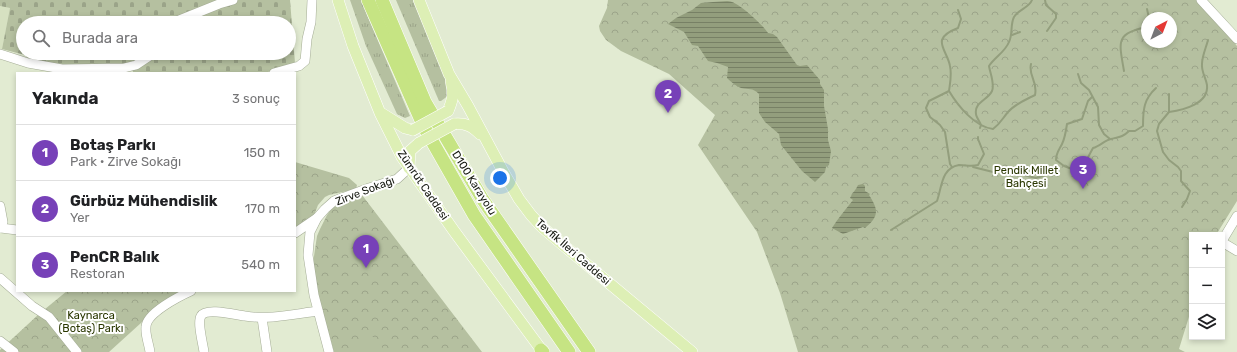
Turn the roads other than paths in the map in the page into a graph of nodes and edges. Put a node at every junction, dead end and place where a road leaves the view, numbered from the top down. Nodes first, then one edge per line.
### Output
1 (233, 0) edge
2 (312, 0) edge
3 (338, 0) edge
4 (368, 0) edge
5 (382, 0) edge
6 (419, 0) edge
7 (1201, 0) edge
8 (190, 16) edge
9 (1237, 39) edge
10 (0, 54) edge
11 (16, 59) edge
12 (19, 60) edge
13 (144, 60) edge
14 (278, 72) edge
15 (449, 74) junction
16 (380, 113) junction
17 (485, 138) junction
18 (409, 168) junction
19 (0, 206) edge
20 (1237, 216) edge
21 (317, 218) junction
22 (0, 228) edge
23 (16, 230) edge
24 (296, 232) edge
25 (1225, 237) edge
26 (1225, 244) edge
27 (1237, 251) edge
28 (0, 278) edge
29 (189, 292) edge
30 (318, 311) junction
31 (262, 318) junction
32 (0, 341) edge
33 (542, 351) edge
34 (14, 352) edge
35 (76, 352) edge
36 (150, 352) edge
37 (204, 352) edge
38 (267, 352) edge
39 (329, 352) edge
40 (569, 352) edge
41 (589, 352) edge
42 (692, 352) edge

1 - 8 street
2 - 14 street
3 - 16 main road, Zümrüt Caddesi
4 - 40 highway, D100 Karayolu
5 - 41 highway, D100 Karayolu
6 - 15 main road, Tevfik İleri Caddesi
7 - 9 street
10 - 11 street
12 - 13 street
15 - 16 main road, bridge
15 - 17 main road, Tevfik İleri Caddesi
16 - 18 main road, Zümrüt Caddesi
17 - 18 main road, bridge
17 - 42 main road, Tevfik İleri Caddesi
18 - 21 street, Zirve Sokağı
18 - 33 main road, Zümrüt Caddesi
19 - 22 street
20 - 25 street
21 - 24 street
21 - 30 street, Zirve Sokağı
22 - 23 street
26 - 27 street
28 - 35 street
29 - 36 street
30 - 31 street
30 - 39 street, Zirve Sokağı
31 - 37 street
31 - 38 street
32 - 34 street

